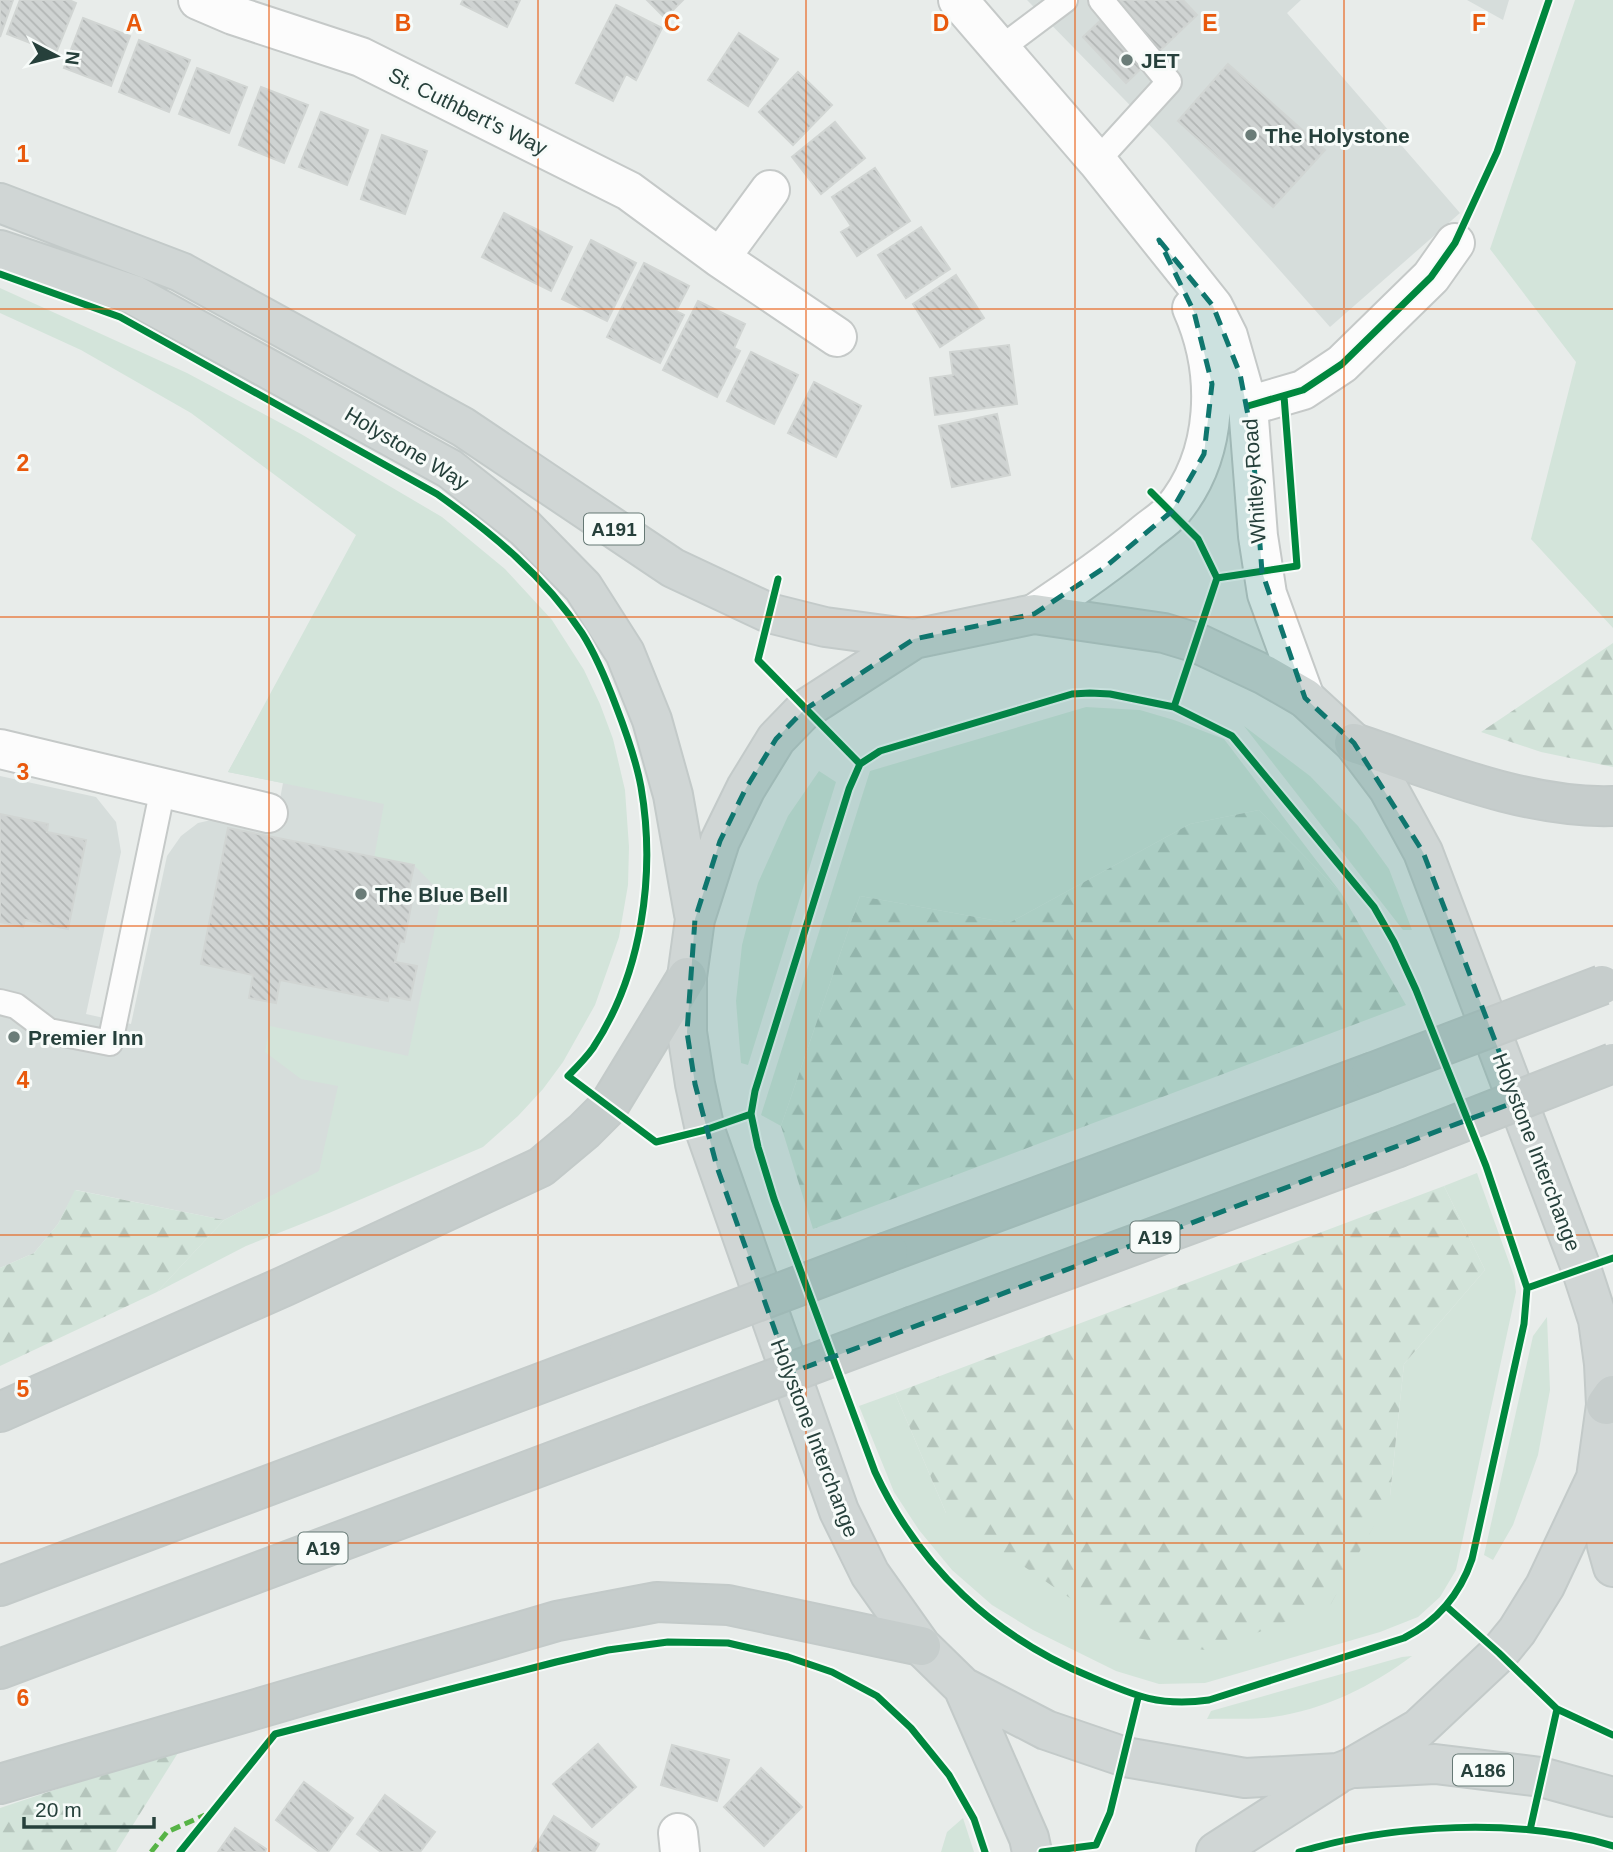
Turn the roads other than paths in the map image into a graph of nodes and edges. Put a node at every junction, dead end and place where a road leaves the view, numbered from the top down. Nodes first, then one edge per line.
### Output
1 (198, 0) edge
2 (958, 0) edge
3 (1065, 0) edge
4 (1101, 0) edge
5 (1001, 48) junction
6 (1097, 161) junction
7 (770, 190) dead end
8 (0, 203) edge
9 (1159, 240) junction
10 (1455, 243) dead end
11 (0, 250) edge
12 (720, 258) junction
13 (837, 337) dead end
14 (1248, 406) junction
15 (1034, 614) junction
16 (914, 639) junction
17 (1305, 698) junction
18 (1354, 743) junction
19 (0, 749) edge
20 (163, 788) junction
21 (1613, 806) edge
22 (268, 813) dead end
23 (695, 919) junction
24 (687, 977) junction
25 (1608, 983) edge
26 (0, 1003) edge
27 (1613, 1063) edge
28 (1609, 1400) edge
29 (0, 1412) edge
30 (1596, 1478) junction
31 (1613, 1567) edge
32 (0, 1586) edge
33 (921, 1646) junction
34 (0, 1670) edge
35 (963, 1687) junction
36 (1345, 1771) junction
37 (0, 1784) edge
38 (1613, 1797) edge
39 (1032, 1852) edge
40 (1216, 1852) edge

1 - 12 street, St. Cuthbert's Way
2 - 5 street, Whitley Road
3 - 5 lane
4 - 6 lane
5 - 6 street, Whitley Road
6 - 9 street, Whitley Road
7 - 12 street
8 - 16 main road, Holystone Way / A191
9 - 14 street, Whitley Road
9 - 15 street, Whitley Road
10 - 14 street
11 - 23 main road, Holystone Way / A191
12 - 13 street, St. Cuthbert's Way
14 - 17 street, Whitley Road
15 - 16 main road, Holystone Interchange
15 - 17 main road, Holystone Interchange
16 - 23 main road, Holystone Interchange
17 - 18 main road, Holystone Interchange
18 - 21 highway
18 - 28 main road, Holystone Interchange
19 - 20 street
20 - 22 street
20 - 26 lane
23 - 24 main road, Holystone Interchange
24 - 29 highway
24 - 33 main road, Holystone Interchange
25 - 32 highway, bridge
27 - 34 highway, A19, bridge
28 - 30 main road, Holystone Interchange
30 - 31 main road
30 - 36 main road, Holystone Interchange
33 - 35 main road, Holystone Interchange
33 - 37 highway
35 - 36 main road, Holystone Interchange
35 - 39 main road
36 - 38 main road, A186
36 - 40 main road

